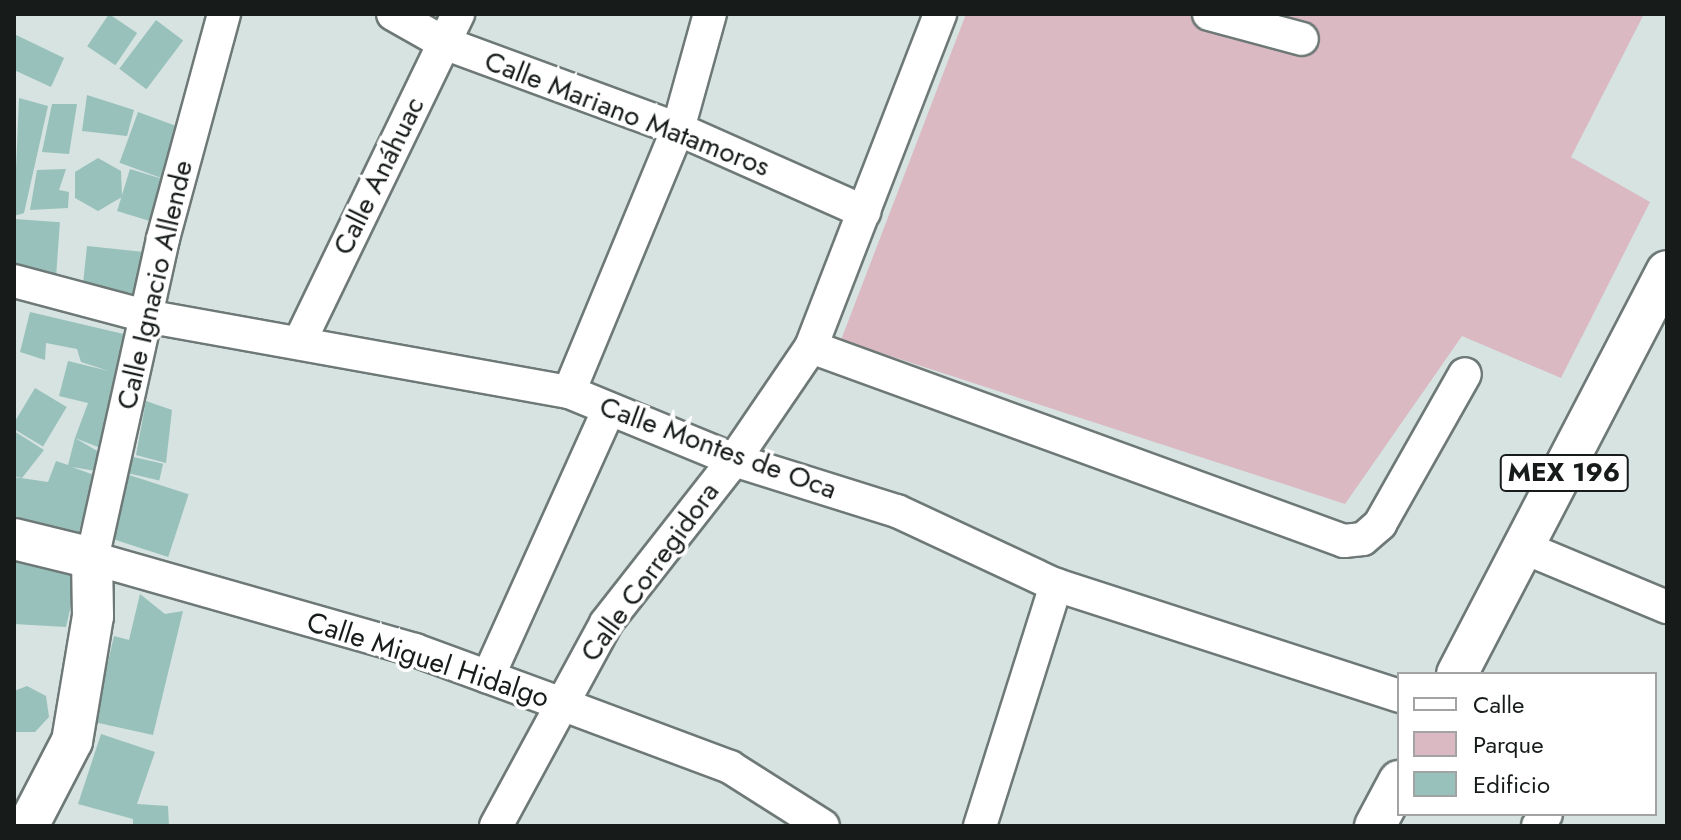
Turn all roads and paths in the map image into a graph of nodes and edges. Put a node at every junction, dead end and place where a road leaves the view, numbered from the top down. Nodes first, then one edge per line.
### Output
1 (224, 14) edge
2 (393, 14) edge
3 (458, 14) edge
4 (710, 14) edge
5 (940, 14) edge
6 (1209, 14) edge
7 (1302, 39) dead end
8 (444, 43) junction
9 (678, 129) junction
10 (864, 212) junction
11 (14, 281) edge
12 (1663, 289) edge
13 (146, 316) junction
14 (301, 339) junction
15 (811, 347) junction
16 (1465, 374) dead end
17 (569, 392) junction
18 (608, 411) junction
19 (734, 460) junction
20 (14, 539) edge
21 (1525, 548) junction
22 (92, 558) junction
23 (1056, 585) junction
24 (1667, 607) edge
25 (1458, 672) edge
26 (488, 677) junction
27 (1397, 695) edge
28 (559, 703) junction
29 (1397, 785) edge
30 (1378, 825) edge
31 (28, 826) edge
32 (496, 826) edge
33 (823, 826) edge
34 (980, 826) edge

1 - 13 street, Calle Ignacio Allende
2 - 8 street, Calle Mariano Matamoros
3 - 8 street, Calle Anáhuac
4 - 9 street
5 - 10 street, Calle Corregidora
6 - 7 street
8 - 9 street, Calle Mariano Matamoros
8 - 14 street, Calle Anáhuac
9 - 10 street, Calle Mariano Matamoros
9 - 17 street
10 - 15 street, Calle Corregidora
11 - 13 street, Calle Montes de Oca
12 - 21 main road, MEX 196
13 - 14 street, Calle Montes de Oca
13 - 22 street, Calle Ignacio Allende
14 - 17 street, Calle Montes de Oca
15 - 16 street
15 - 19 street, Calle Corregidora
17 - 18 street, Calle Montes de Oca
18 - 19 street, Calle Montes de Oca
18 - 26 street
19 - 23 street, Calle Montes de Oca
19 - 28 street, Calle Corregidora
20 - 22 main road, Calle Miguel Hidalgo
21 - 24 street
21 - 25 main road, MEX 196
22 - 26 street, Calle Miguel Hidalgo
22 - 31 main road
23 - 27 street, Calle Montes de Oca
23 - 34 street
26 - 28 street, Calle Miguel Hidalgo
28 - 32 street, Calle Corregidora
28 - 33 street, Calle Miguel Hidalgo
29 - 30 main road

